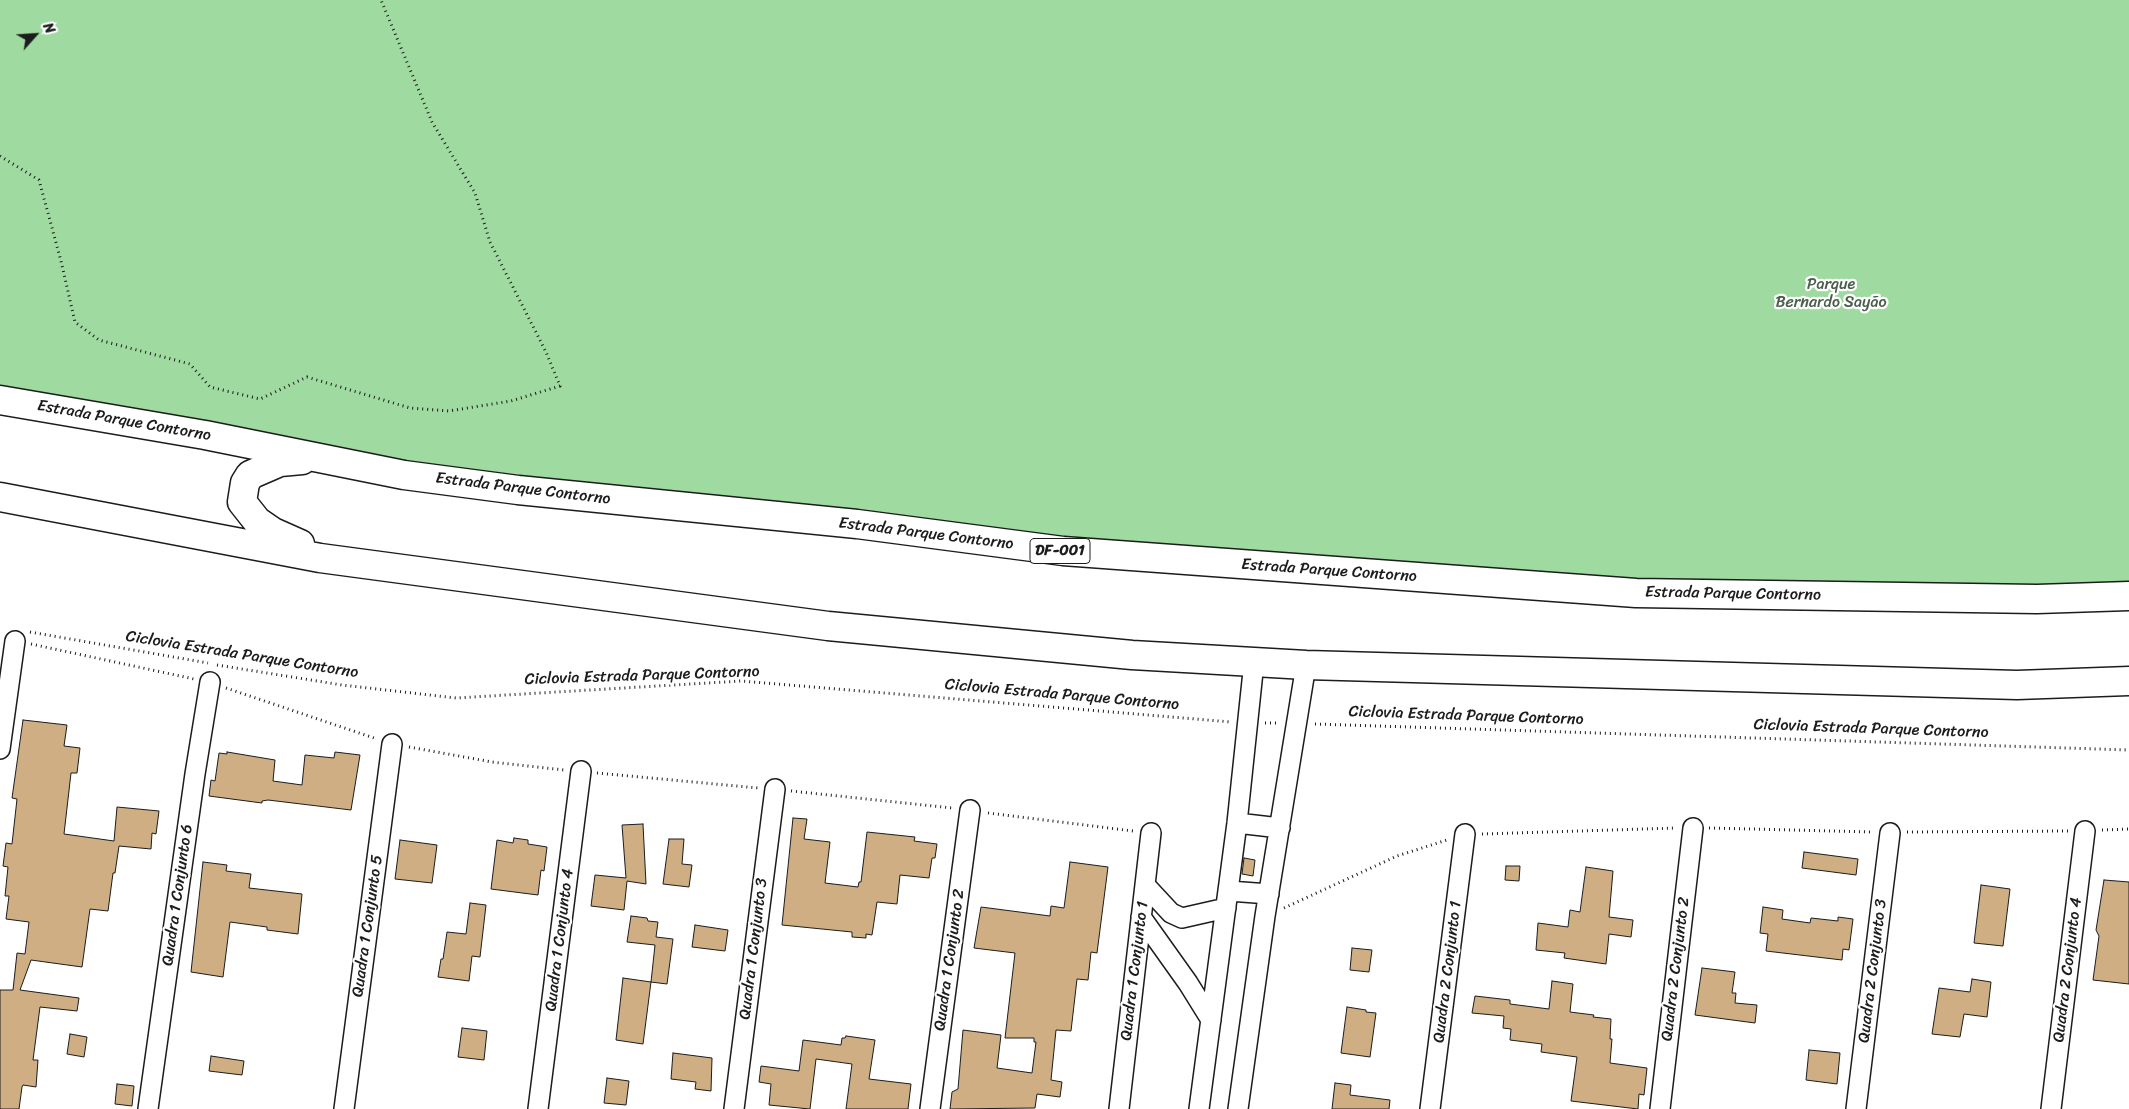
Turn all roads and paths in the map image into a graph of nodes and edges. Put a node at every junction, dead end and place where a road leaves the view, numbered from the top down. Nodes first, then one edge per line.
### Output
1 (381, 0) edge
2 (0, 156) edge
3 (0, 400) edge
4 (321, 458) junction
5 (0, 497) edge
6 (320, 558) junction
7 (2129, 596) edge
8 (22, 636) joint
9 (1254, 662) junction
10 (1306, 666) junction
11 (2129, 681) edge
12 (210, 682) dead end
13 (1248, 723) junction
14 (1297, 723) junction
15 (392, 744) dead end
16 (0, 749) edge
17 (2129, 750) edge
18 (581, 772) dead end
19 (775, 789) dead end
20 (970, 810) dead end
21 (1237, 823) junction
22 (1280, 828) junction
23 (1693, 828) junction
24 (2129, 830) edge
25 (2085, 831) junction
26 (1151, 833) dead end
27 (1890, 833) junction
28 (1465, 834) junction
29 (1145, 885) junction
30 (1269, 894) junction
31 (1227, 900) junction
32 (1265, 916) junction
33 (1141, 917) junction
34 (1212, 1020) junction
35 (148, 1109) edge
36 (344, 1109) edge
37 (538, 1109) edge
38 (734, 1109) edge
39 (930, 1109) edge
40 (1119, 1109) edge
41 (1199, 1109) edge
42 (1238, 1109) edge
43 (1430, 1109) edge
44 (1660, 1109) edge
45 (1856, 1109) edge
46 (2052, 1109) edge

1 - 2 path
3 - 4 main road, Estrada Parque Contorno / DF-001
4 - 6 main road
4 - 7 main road, Estrada Parque Contorno / DF-001
5 - 6 main road
6 - 9 main road
8 - 13 path, Ciclovia Estrada Parque Contorno
8 - 16 street
9 - 10 main road
9 - 13 street
10 - 11 main road
10 - 14 street
12 - 35 street, Quadra 1 Conjunto 6
13 - 14 path, Ciclovia Estrada Parque Contorno
13 - 21 street
14 - 17 path, Ciclovia Estrada Parque Contorno
14 - 22 street
15 - 36 street, Quadra 1 Conjunto 5
18 - 37 street, Quadra 1 Conjunto 4
19 - 38 street, Quadra 1 Conjunto 3
20 - 39 street, Quadra 1 Conjunto 2
21 - 22 street
21 - 31 street
22 - 30 street
23 - 27 path
23 - 28 path
23 - 44 street, Quadra 2 Conjunto 2
24 - 25 path
25 - 27 path
25 - 46 street, Quadra 2 Conjunto 4
26 - 29 street, Quadra 1 Conjunto 1
27 - 45 street, Quadra 2 Conjunto 3
28 - 32 path
28 - 43 street, Quadra 2 Conjunto 1
29 - 31 street
29 - 33 street, Quadra 1 Conjunto 1
30 - 31 street
30 - 32 street
31 - 34 street
32 - 42 street
33 - 34 street
33 - 40 street, Quadra 1 Conjunto 1
34 - 41 street

